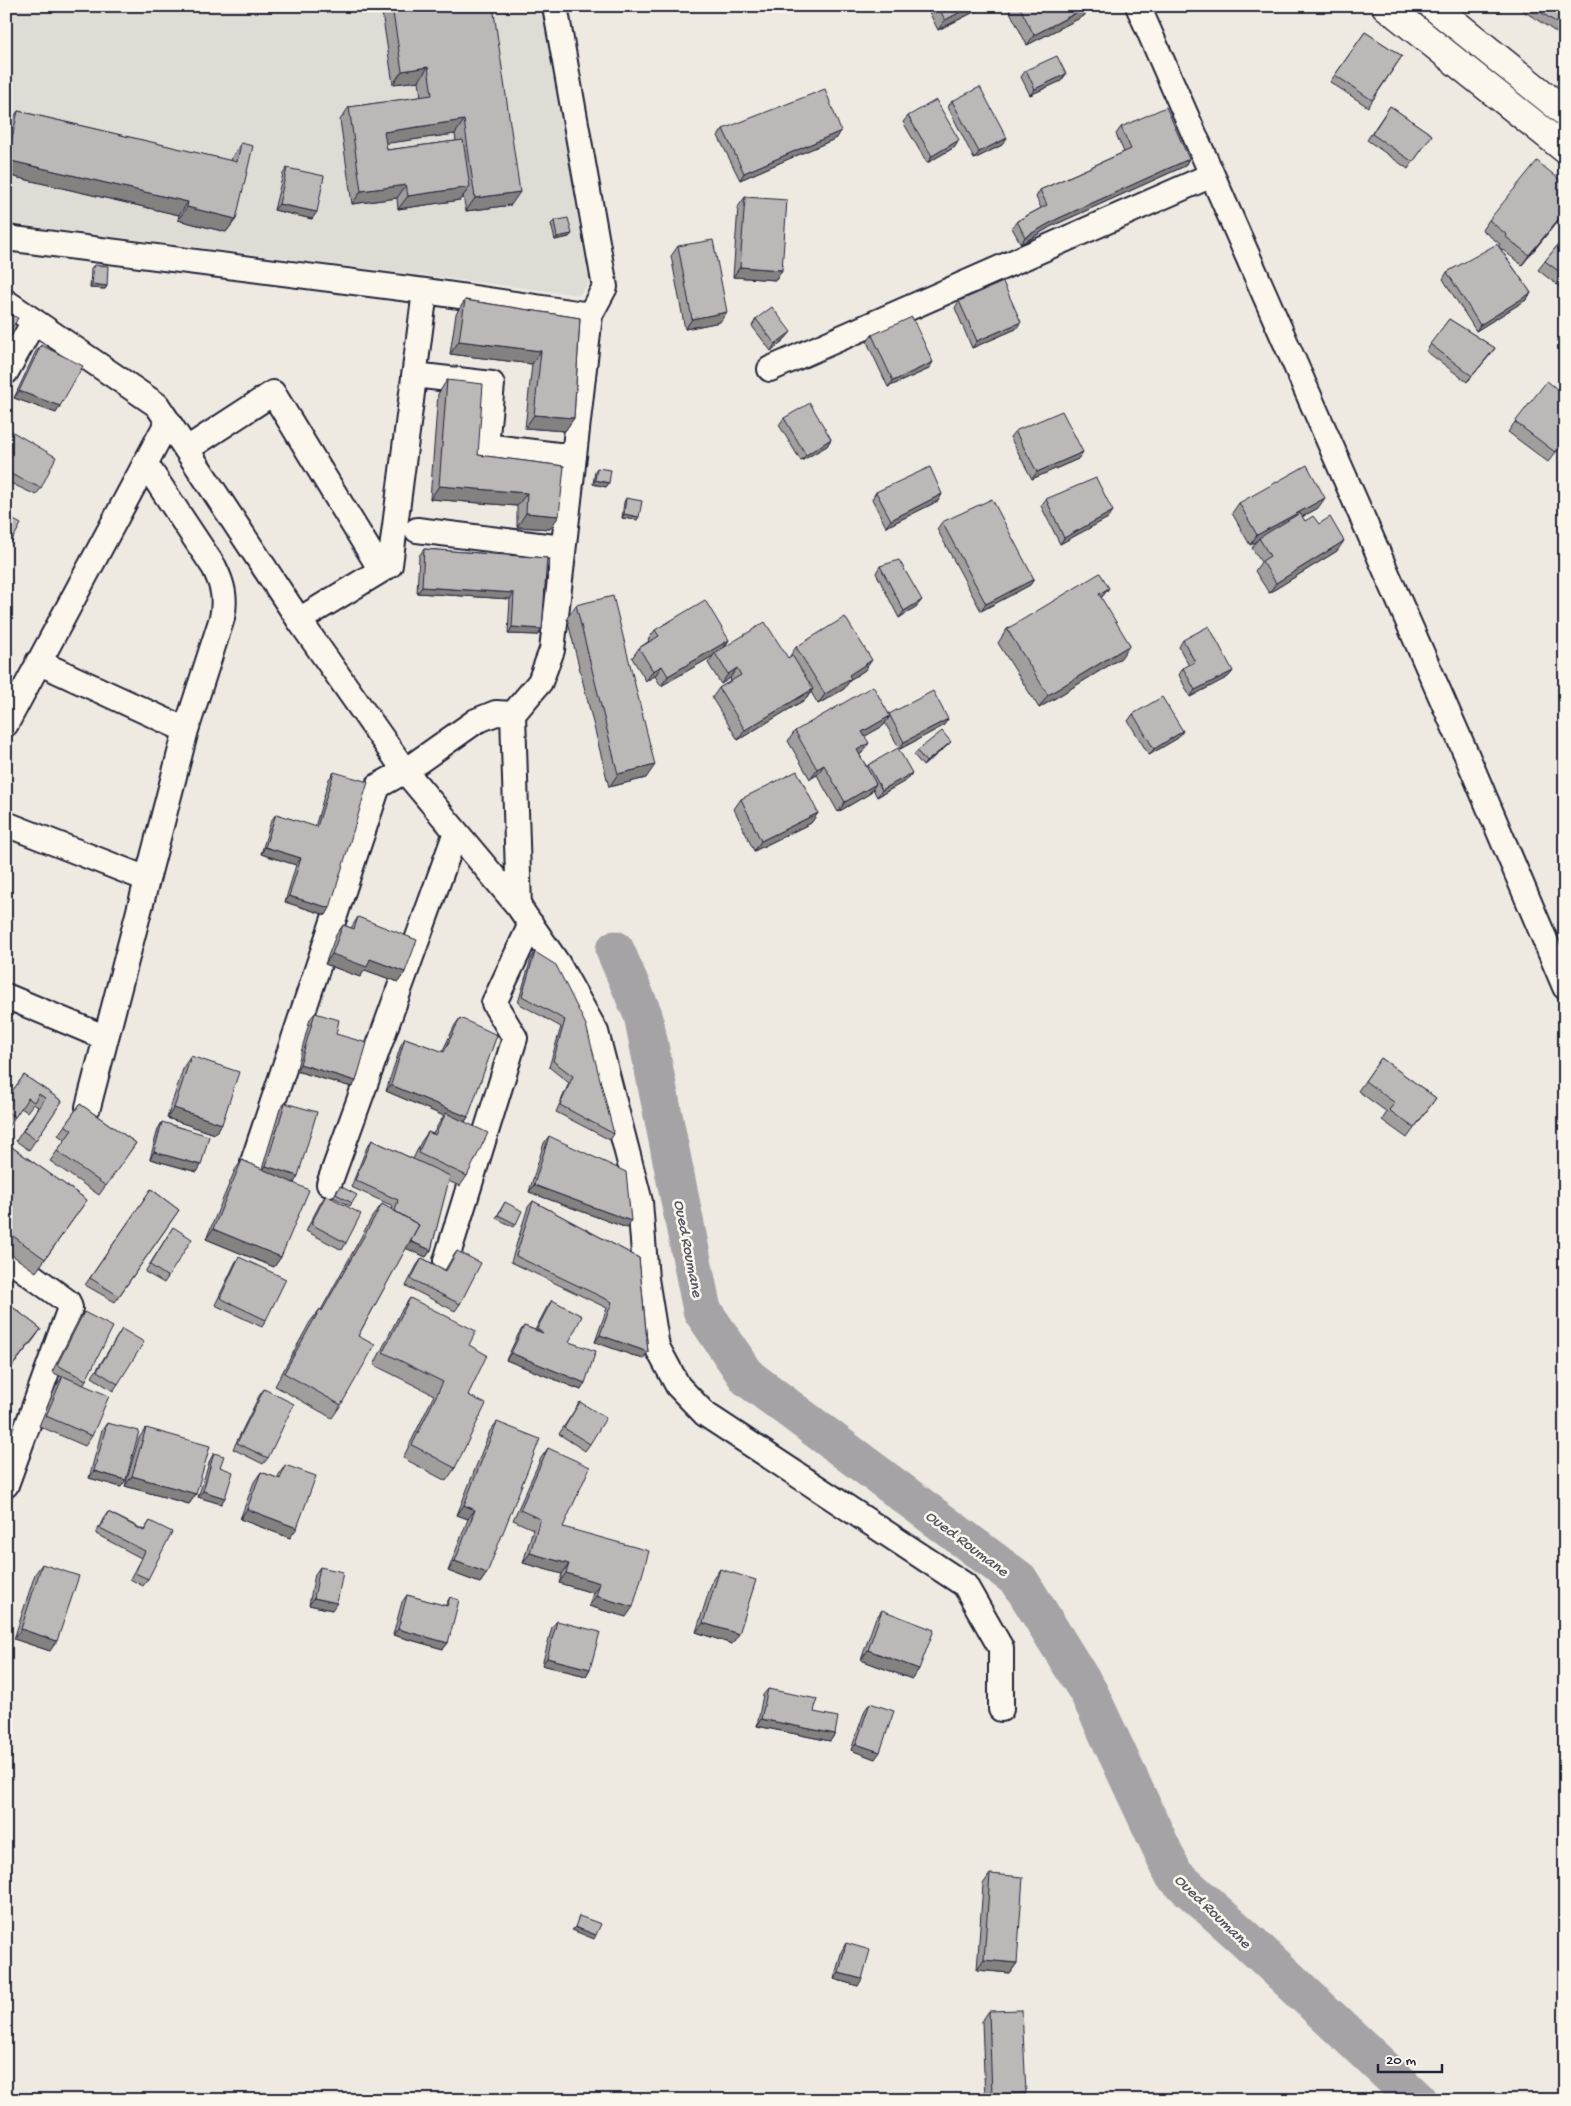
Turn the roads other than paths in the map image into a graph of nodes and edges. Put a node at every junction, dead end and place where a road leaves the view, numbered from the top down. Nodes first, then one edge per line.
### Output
1 (555, 6) edge
2 (1138, 6) edge
3 (1386, 6) edge
4 (1433, 6) edge
5 (1565, 112) edge
6 (1565, 149) edge
7 (1212, 175) junction
8 (6, 238) edge
9 (425, 291) junction
10 (6, 302) edge
11 (590, 315) junction
12 (34, 321) junction
13 (770, 369) dead end
14 (6, 372) edge
15 (414, 375) junction
16 (168, 421) junction
17 (186, 449) junction
18 (574, 457) junction
19 (145, 463) junction
20 (417, 530) dead end
21 (563, 548) junction
22 (381, 570) junction
23 (299, 620) junction
24 (38, 662) junction
25 (513, 714) junction
26 (6, 724) edge
27 (186, 730) junction
28 (405, 771) junction
29 (6, 824) edge
30 (456, 832) junction
31 (147, 879) junction
32 (525, 916) junction
33 (1565, 987) edge
34 (6, 996) edge
35 (106, 1038) junction
36 (88, 1107) edge
37 (253, 1162) dead end
38 (329, 1184) dead end
39 (6, 1257) edge
40 (446, 1261) dead end
41 (6, 1485) edge
42 (1001, 1708) dead end

1 - 11 street
2 - 7 street
3 - 6 main road
4 - 5 main road
7 - 13 street
7 - 33 street
8 - 9 street
9 - 11 street
9 - 15 street
10 - 12 street
11 - 18 street
12 - 14 street
12 - 16 street
15 - 18 street
15 - 22 street
16 - 17 street
16 - 19 street
17 - 22 street
17 - 23 street
18 - 21 street
19 - 24 street
19 - 27 street
20 - 21 street
21 - 25 street
22 - 23 street
23 - 28 street
24 - 26 street
24 - 27 street
25 - 28 street
25 - 32 street
27 - 31 street
28 - 30 street
28 - 37 street
29 - 31 street
30 - 32 street
30 - 38 street
31 - 35 street
32 - 40 street
32 - 42 street
34 - 35 street
35 - 36 street
39 - 41 street

